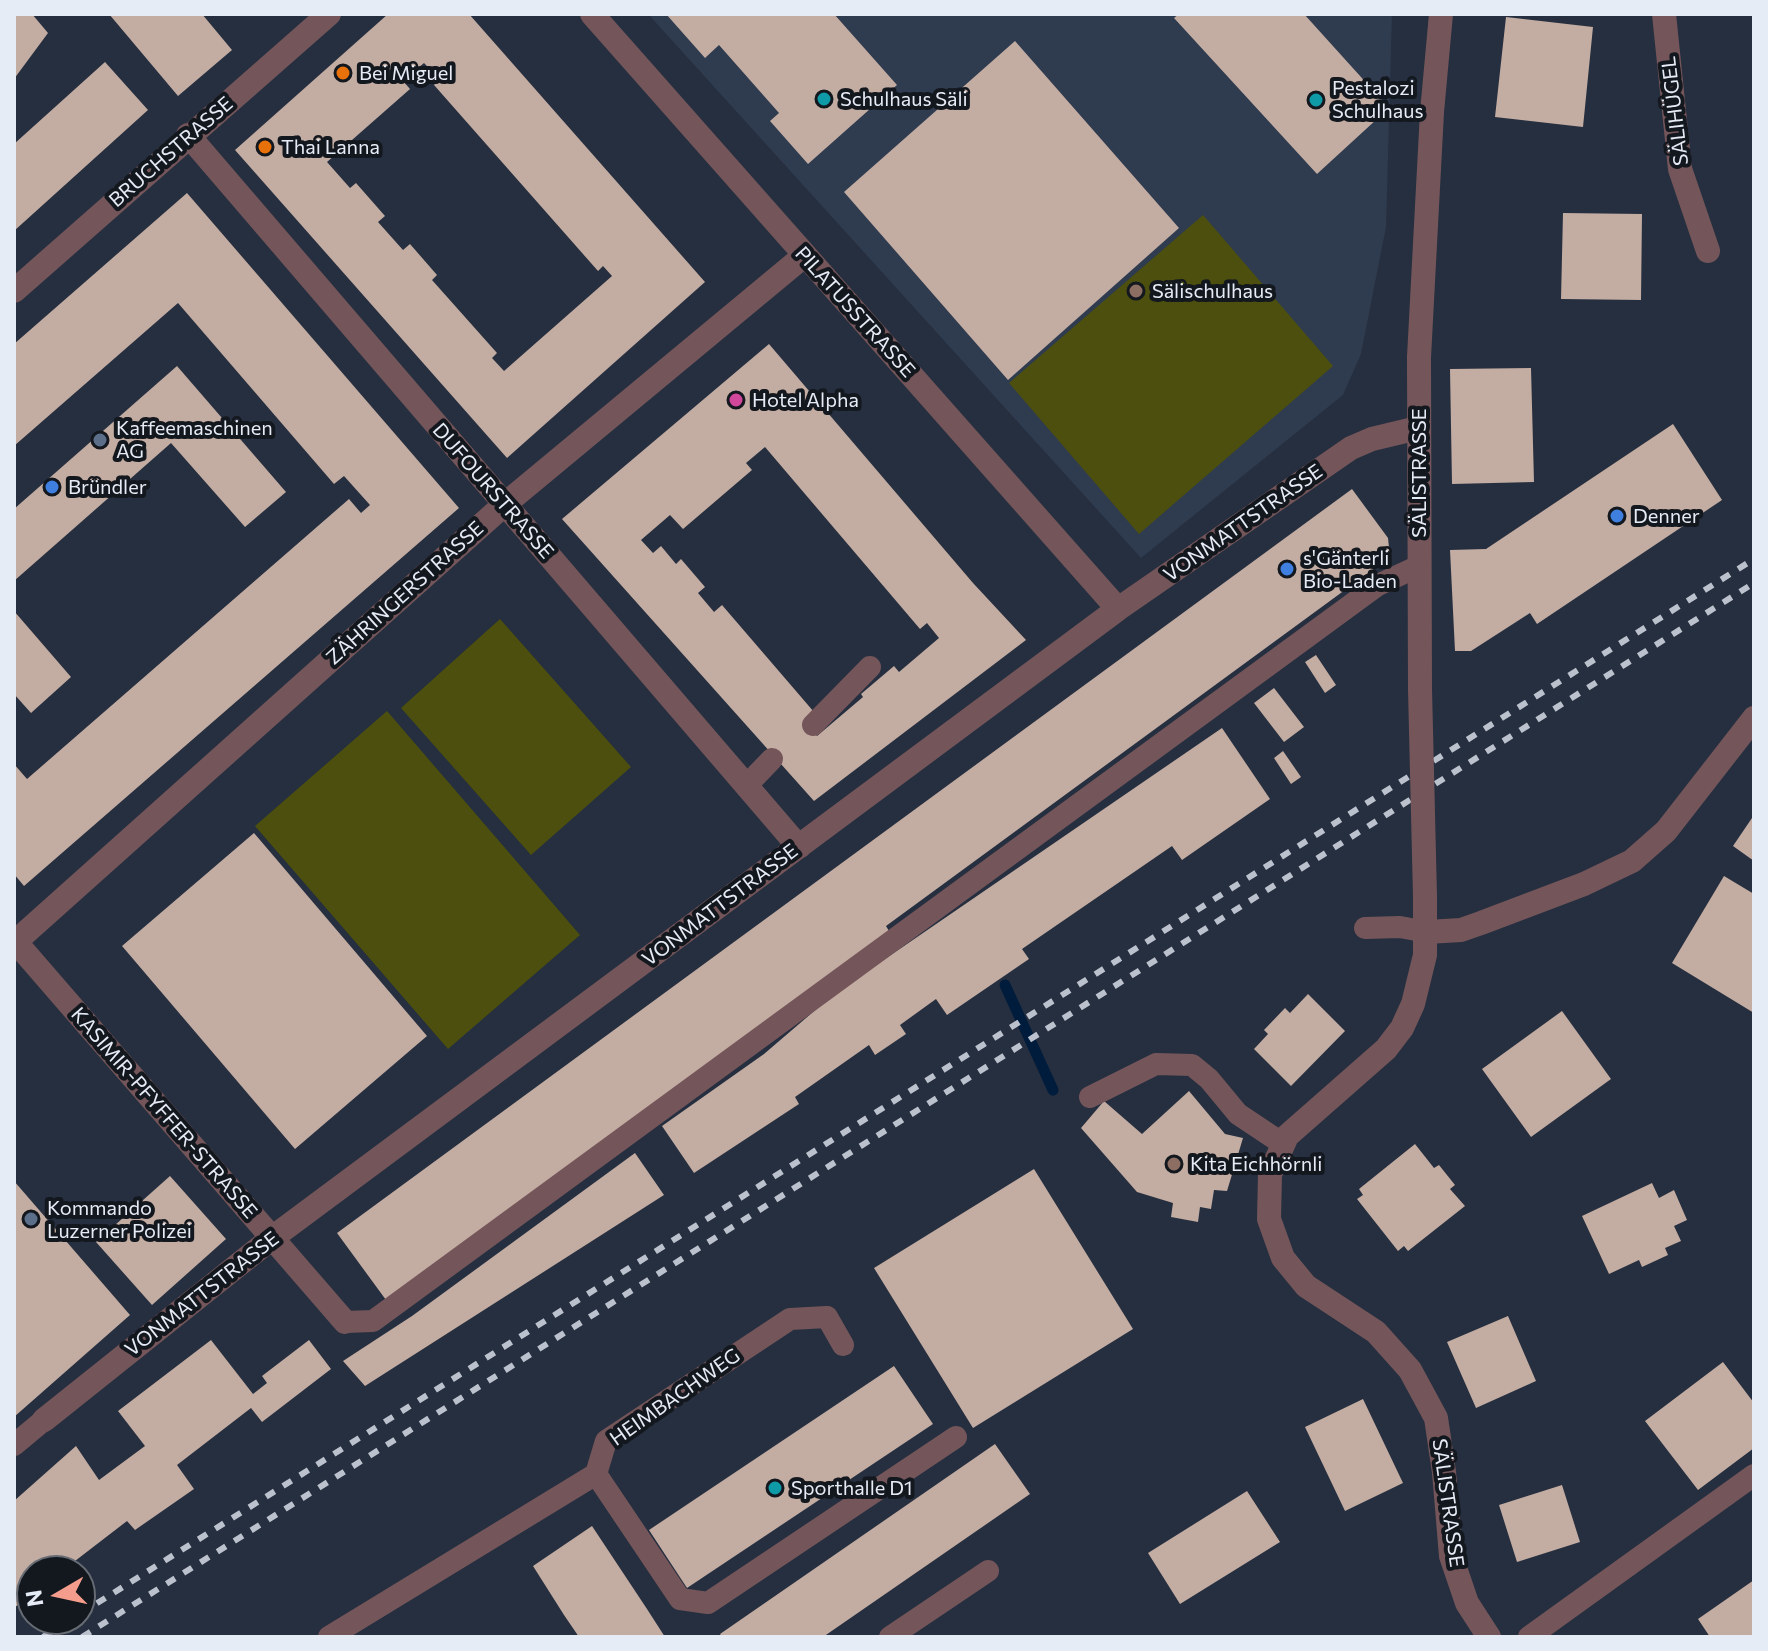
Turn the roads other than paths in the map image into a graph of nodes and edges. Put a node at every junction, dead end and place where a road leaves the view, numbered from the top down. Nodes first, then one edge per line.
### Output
1 (329, 14) edge
2 (592, 14) edge
3 (1441, 14) edge
4 (1664, 14) edge
5 (188, 135) junction
6 (1708, 251) dead end
7 (805, 255) junction
8 (14, 291) edge
9 (1418, 428) junction
10 (505, 504) junction
11 (1419, 566) junction
12 (1118, 609) junction
13 (870, 667) dead end
14 (1754, 718) edge
15 (813, 725) dead end
16 (772, 759) dead end
17 (746, 786) junction
18 (799, 847) junction
19 (1365, 928) dead end
20 (1427, 932) junction
21 (15, 942) edge
22 (1090, 1097) dead end
23 (1283, 1144) junction
24 (272, 1238) junction
25 (345, 1322) joint
26 (843, 1345) dead end
27 (44, 1420) joint
28 (956, 1437) dead end
29 (14, 1445) edge
30 (596, 1474) junction
31 (1754, 1475) edge
32 (988, 1571) dead end
33 (329, 1637) edge
34 (890, 1637) edge
35 (1489, 1637) edge
36 (1529, 1637) edge

1 - 5 street, BRUCHSTRASSE
2 - 7 street, PILATUSSTRASSE
3 - 9 street, SÄLISTRASSE
4 - 6 street, SÄLIHÜGEL
5 - 8 street, BRUCHSTRASSE
5 - 10 street, DUFOURSTRASSE
7 - 10 street, ZÄHRINGERSTRASSE
7 - 12 street, PILATUSSTRASSE
9 - 11 street, SÄLISTRASSE
9 - 12 street, VONMATTSTRASSE
10 - 17 street, DUFOURSTRASSE
10 - 21 street, ZÄHRINGERSTRASSE
11 - 20 street, SÄLISTRASSE, bridge
11 - 25 lane
12 - 18 street, VONMATTSTRASSE
13 - 15 lane
14 - 20 street
16 - 17 lane
17 - 18 street, DUFOURSTRASSE
18 - 24 street, VONMATTSTRASSE
19 - 20 lane
20 - 23 street, SÄLISTRASSE
21 - 24 street, KASIMIR-PFYFFER-STRASSE
22 - 23 lane
23 - 35 street, SÄLISTRASSE
24 - 25 street, KASIMIR-PFYFFER-STRASSE
24 - 27 street, VONMATTSTRASSE
26 - 30 lane, HEIMBACHWEG
27 - 29 lane
28 - 30 lane
30 - 33 lane
31 - 36 lane
32 - 34 lane

